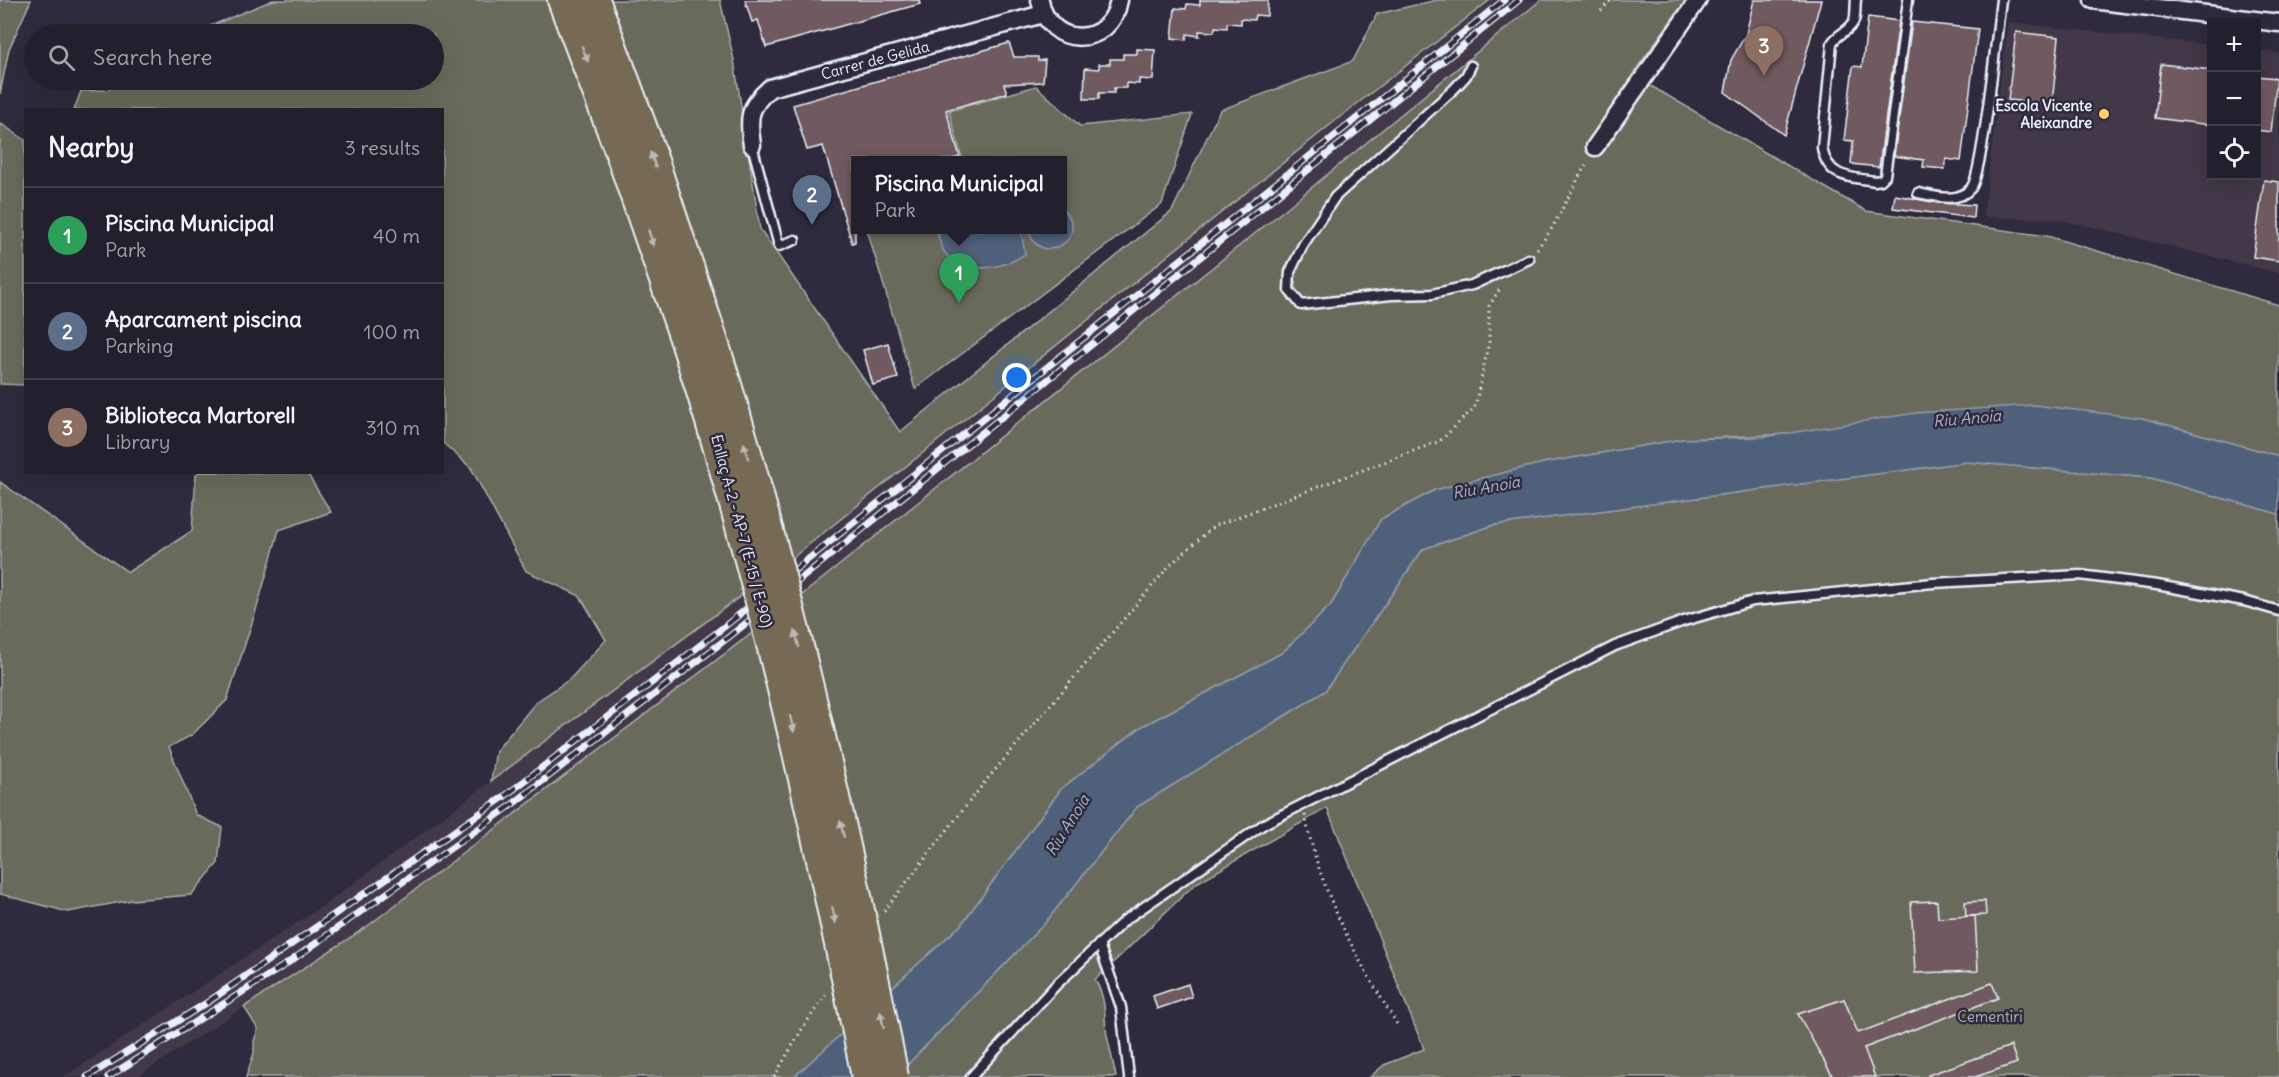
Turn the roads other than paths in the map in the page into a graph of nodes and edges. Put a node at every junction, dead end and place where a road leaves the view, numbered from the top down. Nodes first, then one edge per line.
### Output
1 (563, 0) edge
2 (594, 0) edge
3 (1119, 0) edge
4 (1698, 0) edge
5 (1856, 0) edge
6 (1908, 0) edge
7 (2001, 0) edge
8 (2093, 0) edge
9 (2115, 1) edge
10 (1041, 7) edge
11 (2279, 23) edge
12 (1471, 66) dead end
13 (752, 145) joint
14 (1595, 147) road end
15 (1918, 193) dead end
16 (795, 240) dead end
17 (1529, 259) road end
18 (699, 340) junction
19 (2279, 611) edge
20 (1099, 944) junction
21 (867, 1077) edge
22 (893, 1077) edge
23 (971, 1077) edge
24 (1129, 1077) edge

1 -> 18 highway, Enllaç A-2 - AP-7 (E-15 / E-90)
18 -> 2 highway, Enllaç A-2 - AP-7 (E-15 / E-90)
3 - 10 street
4 - 14 street
5 - 6 lane
7 - 15 lane
8 - 9 street
9 - 11 street
10 - 13 street, Carrer de Gelida
12 - 17 lane
13 - 16 lane
18 -> 21 highway, Enllaç A-2 - AP-7 (E-15 / E-90), bridge
22 -> 18 highway, Enllaç A-2 - AP-7 (E-15 / E-90), bridge
19 - 20 lane
20 - 23 lane
20 - 24 lane

